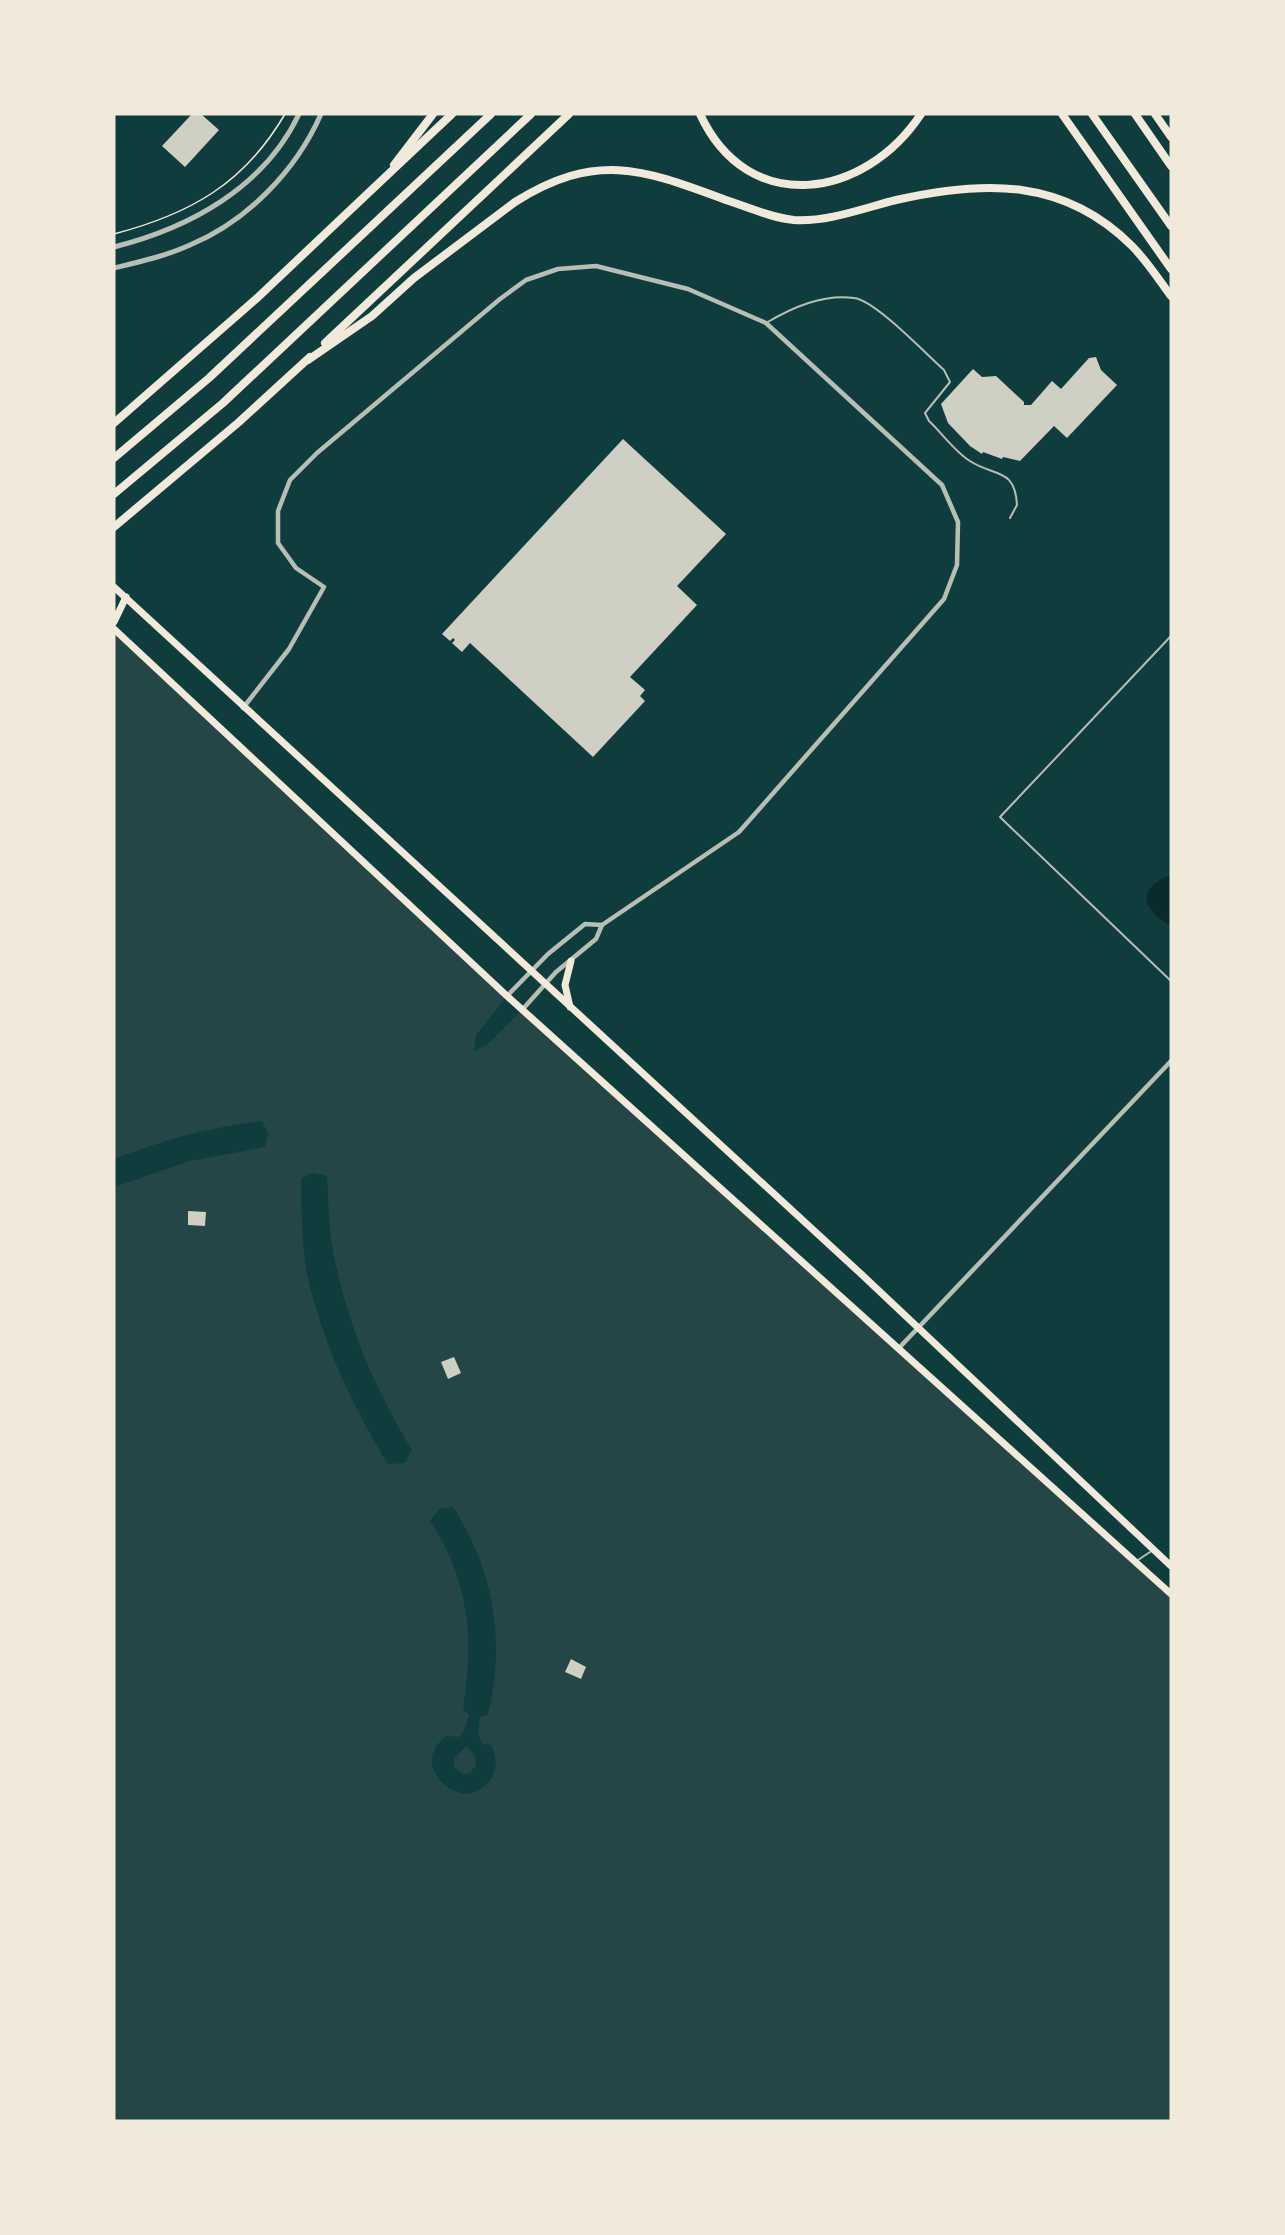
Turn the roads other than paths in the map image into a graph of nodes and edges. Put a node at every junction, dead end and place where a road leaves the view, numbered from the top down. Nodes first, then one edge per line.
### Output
1 (298, 114) edge
2 (321, 114) edge
3 (433, 114) edge
4 (452, 114) edge
5 (491, 114) edge
6 (531, 114) edge
7 (569, 114) edge
8 (700, 114) edge
9 (921, 114) edge
10 (1062, 114) edge
11 (1092, 114) edge
12 (1135, 114) edge
13 (1155, 114) edge
14 (1171, 136) edge
15 (1171, 165) edge
16 (377, 186) junction
17 (1171, 226) edge
18 (114, 247) edge
19 (114, 268) edge
20 (1171, 269) edge
21 (1171, 296) edge
22 (766, 323) junction
23 (308, 360) junction
24 (114, 423) edge
25 (114, 458) edge
26 (114, 494) edge
27 (1010, 518) dead end
28 (114, 527) edge
29 (114, 587) edge
30 (126, 597) junction
31 (114, 622) edge
32 (114, 628) edge
33 (1171, 636) edge
34 (243, 708) junction
35 (602, 925) junction
36 (571, 961) junction
37 (532, 970) junction
38 (1171, 981) edge
39 (547, 984) junction
40 (507, 996) junction
41 (570, 1007) junction
42 (522, 1010) junction
43 (1171, 1061) edge
44 (919, 1328) junction
45 (899, 1348) junction
46 (1154, 1550) junction
47 (1135, 1562) junction
48 (1171, 1566) edge
49 (1171, 1594) edge

1 - 18 street
2 - 19 street
3 - 16 highway
4 - 16 highway
5 - 25 highway
6 - 26 highway
7 - 23 highway
8 - 9 highway
10 - 20 highway
11 - 17 highway
12 - 15 highway
13 - 14 highway
16 - 24 highway
21 - 23 highway
22 - 27 lane
22 - 34 street
22 - 35 street
23 - 28 highway
29 - 30 main road
30 - 31 main road
30 - 34 main road
32 - 40 main road
33 - 38 lane
34 - 37 main road
35 - 36 street
35 - 37 street
36 - 39 street
36 - 41 main road
37 - 39 main road
37 - 40 street
39 - 41 main road
39 - 42 street
40 - 42 main road
41 - 44 main road
42 - 45 main road
43 - 44 street
44 - 45 street
44 - 46 main road
45 - 47 main road
46 - 47 lane
46 - 48 main road
47 - 49 main road

